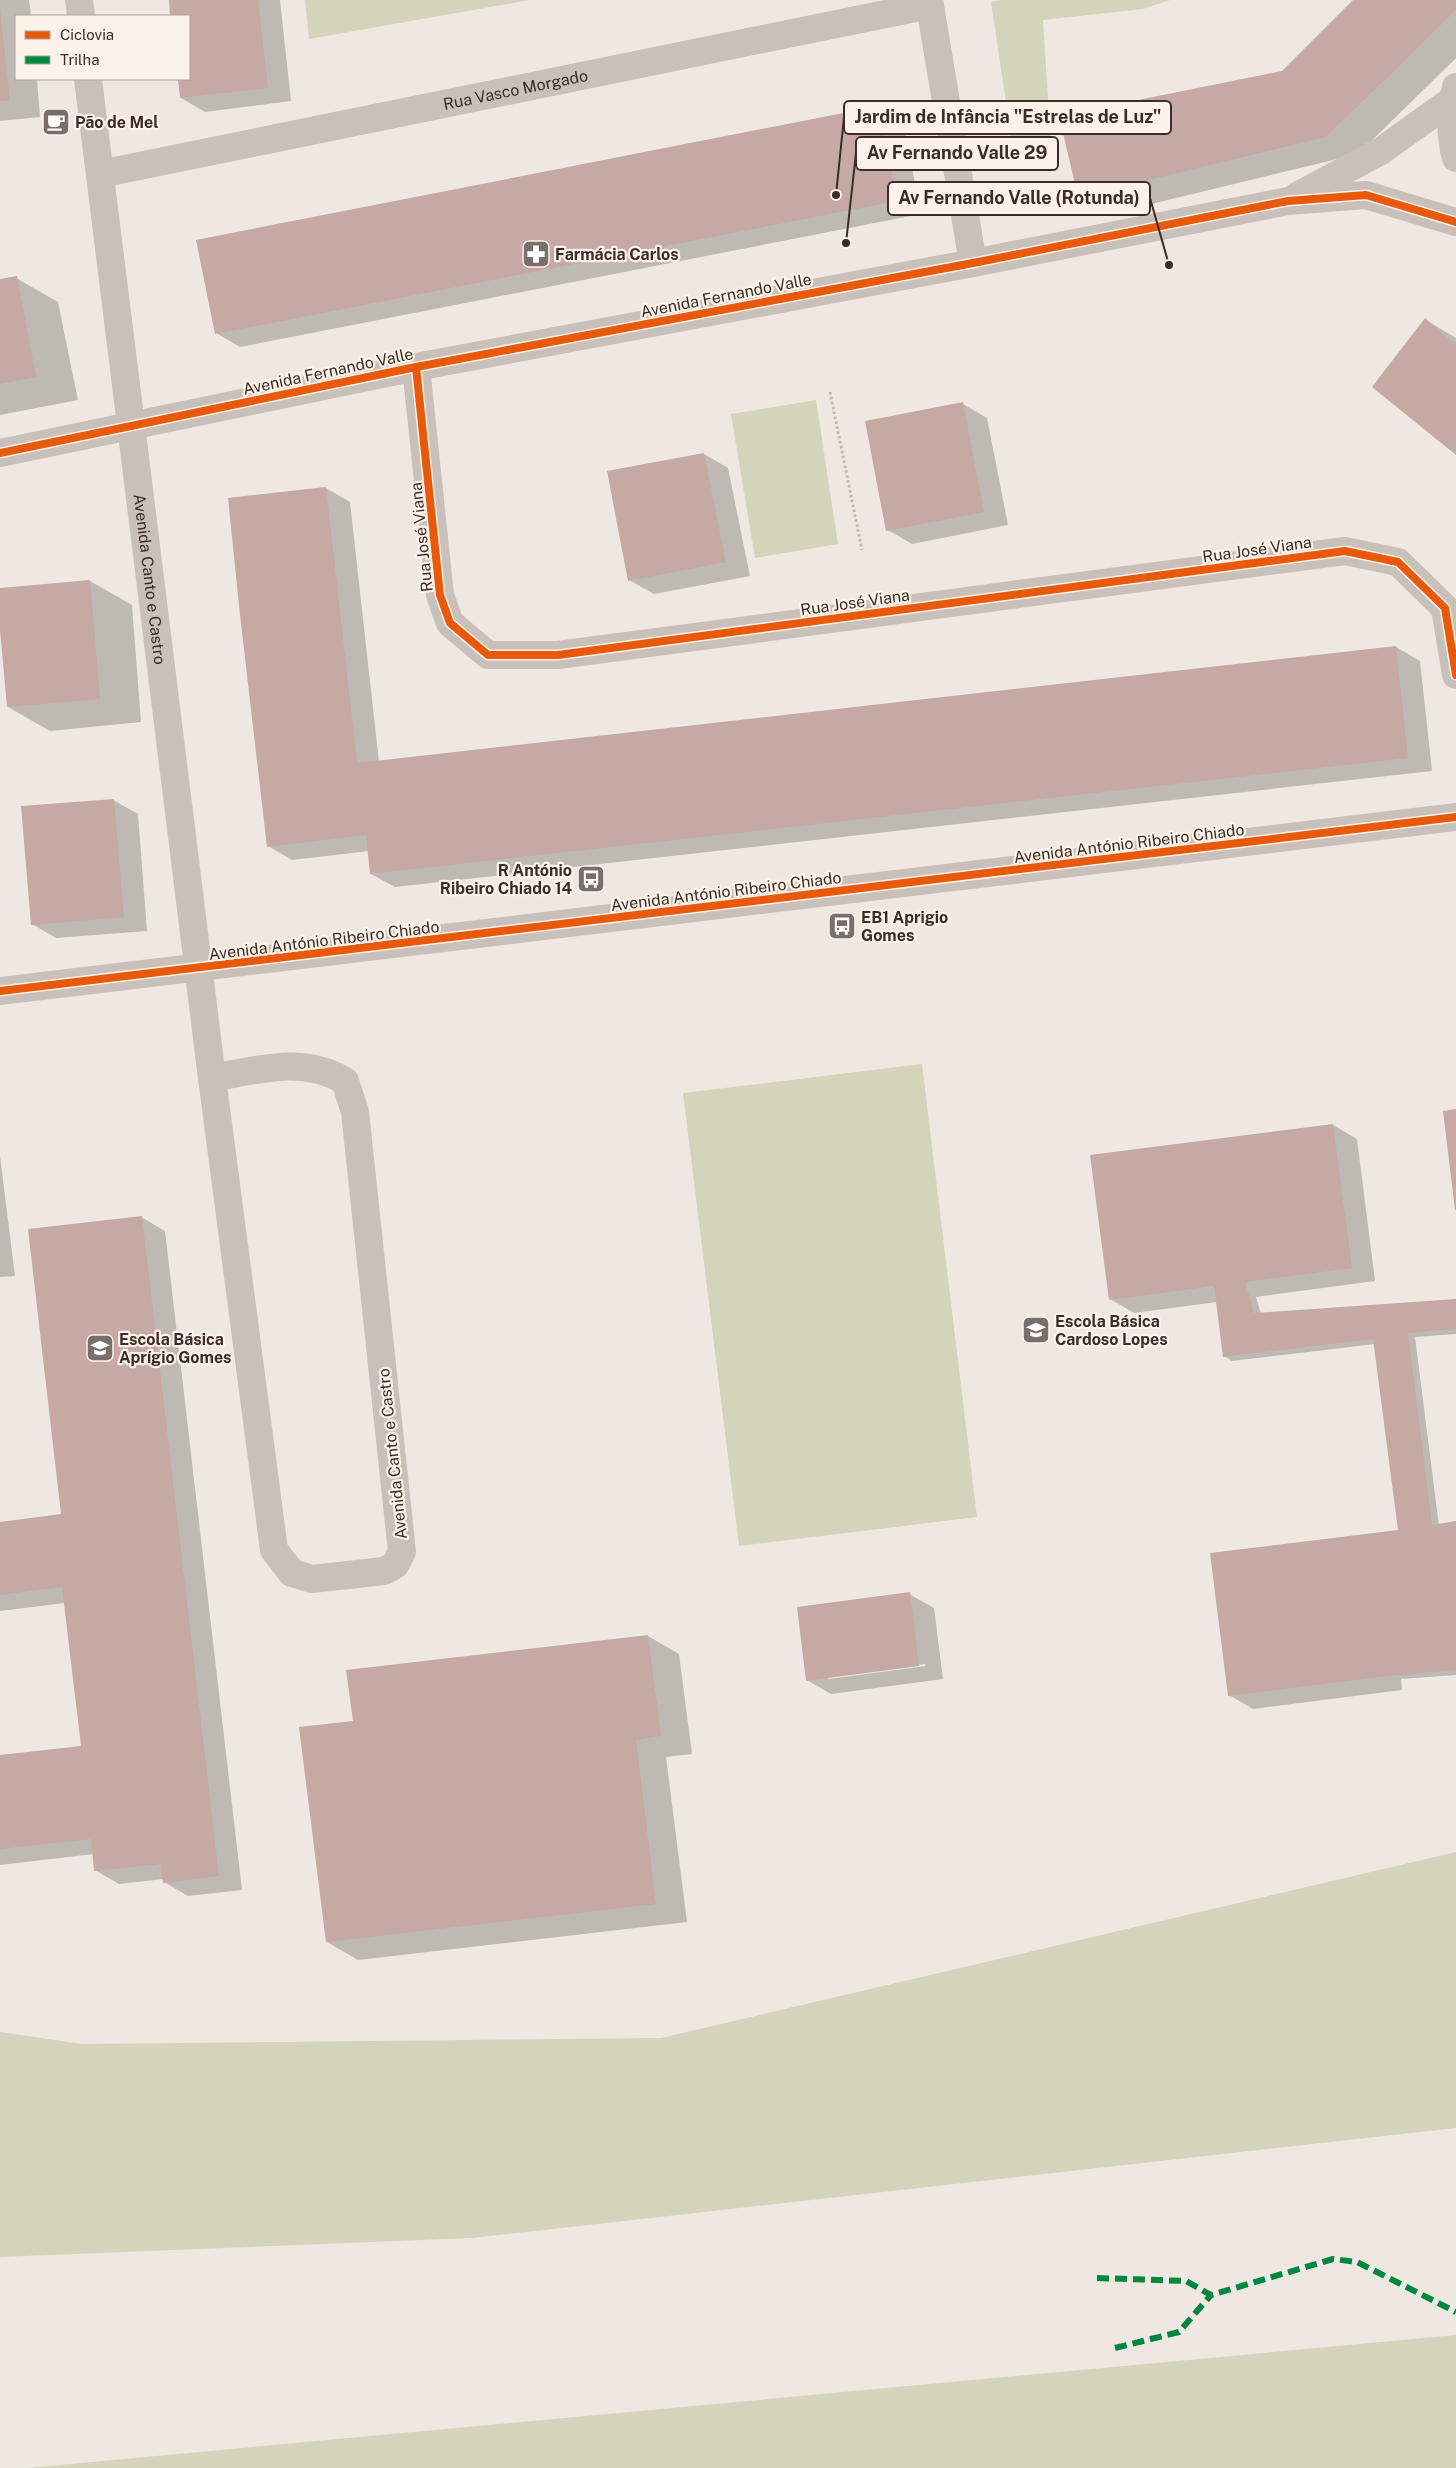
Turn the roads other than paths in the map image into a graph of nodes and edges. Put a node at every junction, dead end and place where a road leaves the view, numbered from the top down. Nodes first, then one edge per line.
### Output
1 (79, 0) edge
2 (930, 3) edge
3 (81, 15) edge
4 (88, 80) edge
5 (1454, 93) edge
6 (1456, 158) edge
7 (100, 174) junction
8 (1288, 201) junction
9 (1456, 222) edge
10 (973, 263) junction
11 (416, 367) junction
12 (131, 426) junction
13 (0, 453) edge
14 (1456, 675) edge
15 (1456, 817) edge
16 (199, 969) junction
17 (0, 991) edge
18 (212, 1078) junction

1 - 3 street
2 - 7 street, Rua Vasco Morgado
2 - 10 street
4 - 7 street, Avenida Canto e Castro
5 - 6 street
5 - 8 street, Avenida Fernando Valle
7 - 12 street, Avenida Canto e Castro
8 - 9 street, Avenida Fernando Valle
8 - 10 street, Avenida Fernando Valle
10 - 11 street, Avenida Fernando Valle
11 - 12 street, Avenida Fernando Valle
11 - 14 street, Rua José Viana
12 - 13 street, Avenida Fernando Valle
12 - 16 street, Avenida Canto e Castro
15 - 16 street, Avenida António Ribeiro Chiado
16 - 17 street, Avenida António Ribeiro Chiado
16 - 18 street, Avenida Canto e Castro
18 - 18 street, Avenida Canto e Castro

